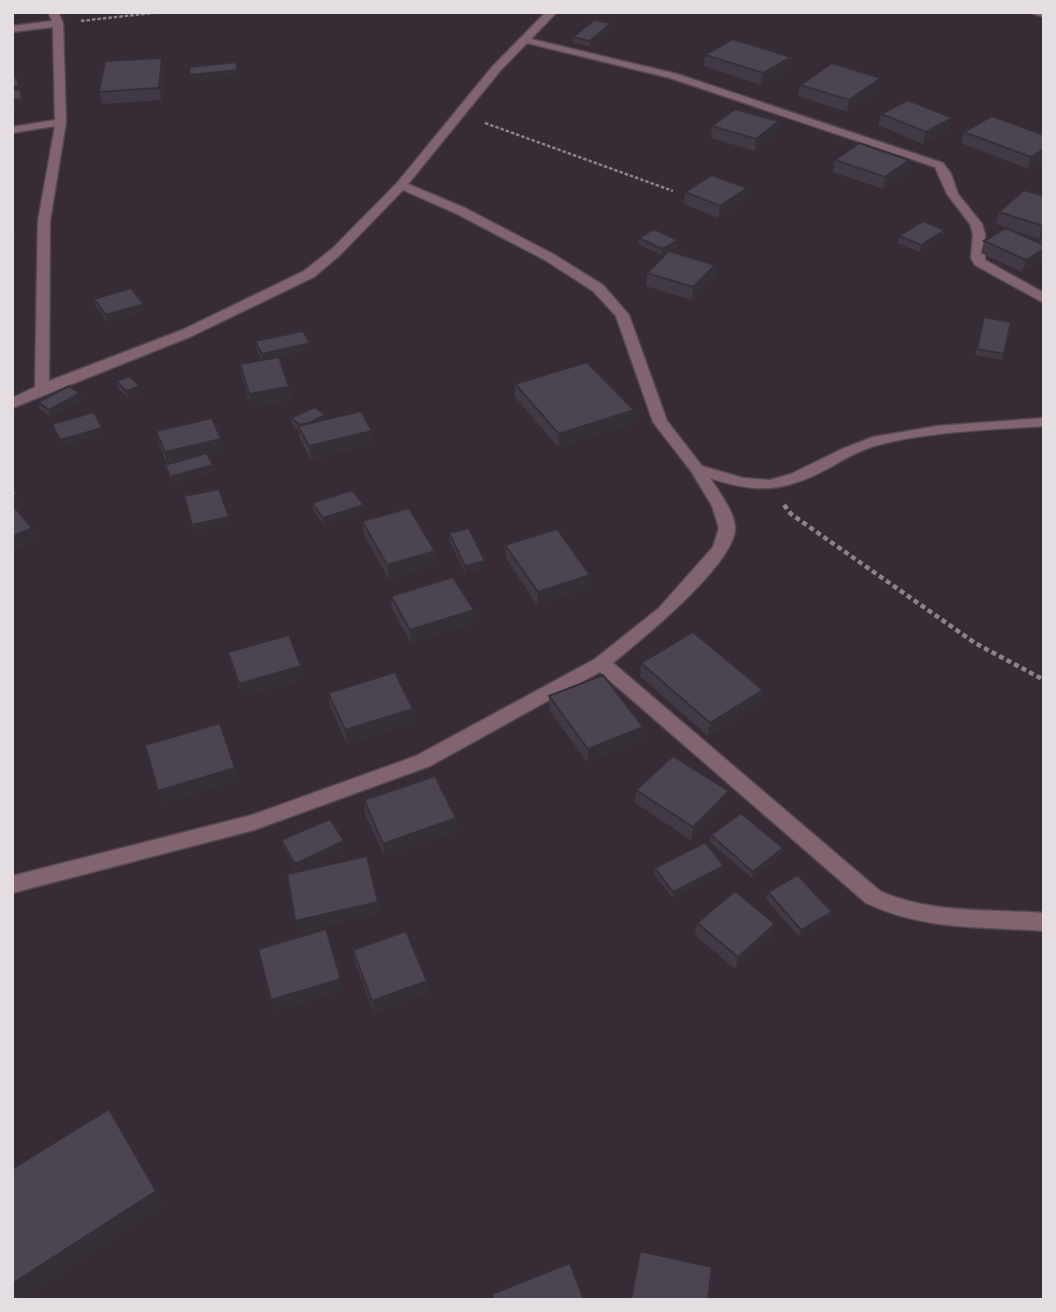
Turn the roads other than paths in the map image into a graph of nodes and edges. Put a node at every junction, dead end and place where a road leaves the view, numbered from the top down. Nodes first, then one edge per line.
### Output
1 (552, 12) edge
2 (1037, 12) edge
3 (1044, 14) edge
4 (56, 18) edge
5 (12, 29) edge
6 (525, 40) junction
7 (61, 122) junction
8 (12, 130) edge
9 (401, 185) junction
10 (1044, 299) edge
11 (42, 389) junction
12 (12, 404) edge
13 (1044, 422) edge
14 (697, 469) junction
15 (601, 663) junction
16 (12, 885) edge
17 (1044, 922) edge

1 - 6 street
2 - 3 street
4 - 5 street
4 - 7 street
6 - 9 street
6 - 10 street
7 - 8 street
7 - 11 street
9 - 11 street
9 - 14 street
11 - 12 street
13 - 14 street
14 - 15 street
15 - 16 street
15 - 17 street

